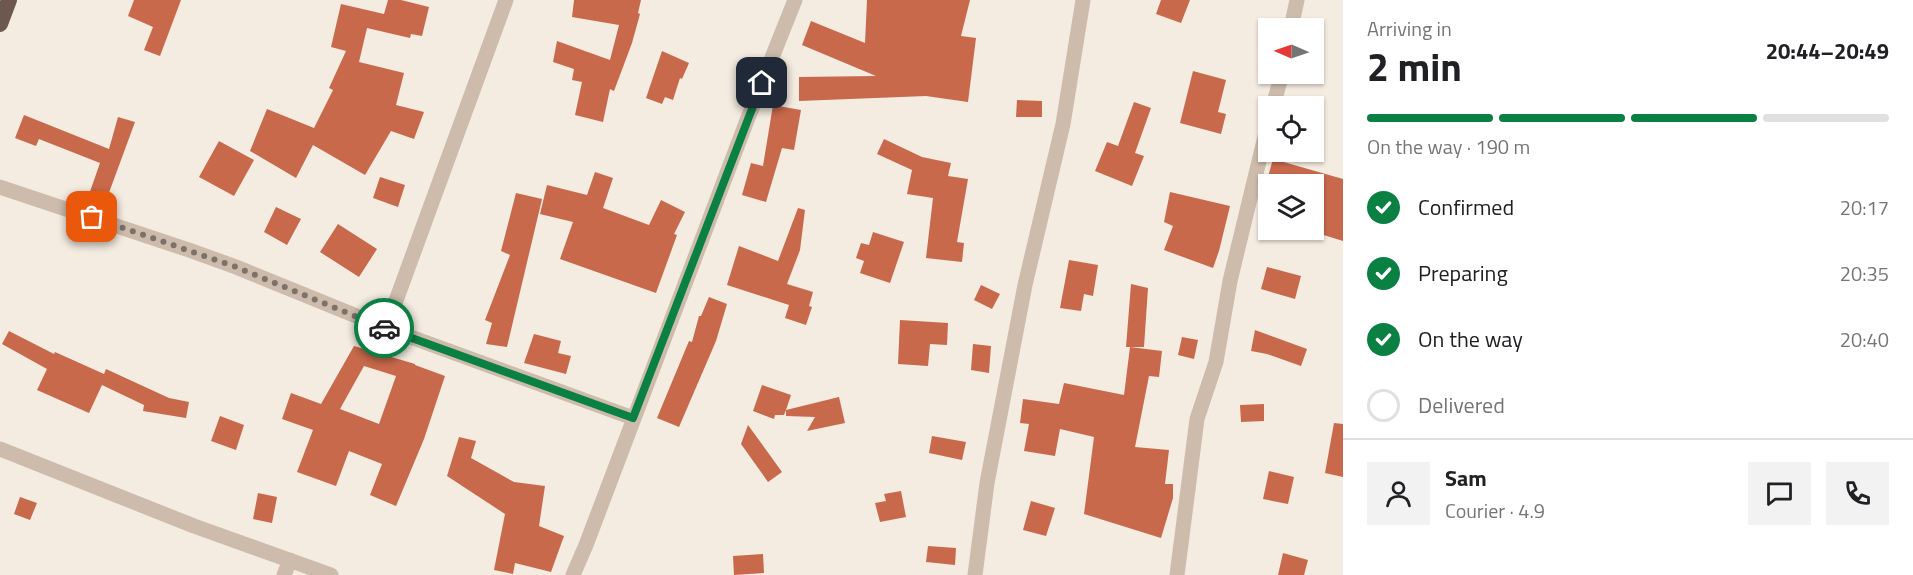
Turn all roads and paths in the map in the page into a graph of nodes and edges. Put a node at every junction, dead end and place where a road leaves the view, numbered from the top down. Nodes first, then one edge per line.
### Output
1 (9, 0) edge
2 (506, 0) edge
3 (795, 0) edge
4 (1083, 0) edge
5 (1297, 0) edge
6 (1293, 18) edge
7 (0, 24) edge
8 (1259, 162) edge
9 (0, 187) edge
10 (386, 328) junction
11 (633, 418) junction
12 (0, 449) edge
13 (287, 568) edge
14 (331, 575) edge
15 (573, 575) edge
16 (975, 575) edge
17 (1177, 575) edge

1 - 7 highway
2 - 10 street
3 - 11 street
4 - 16 street
5 - 6 street
8 - 17 street
9 - 10 street
10 - 11 street
11 - 15 street
12 - 13 street
13 - 14 street

